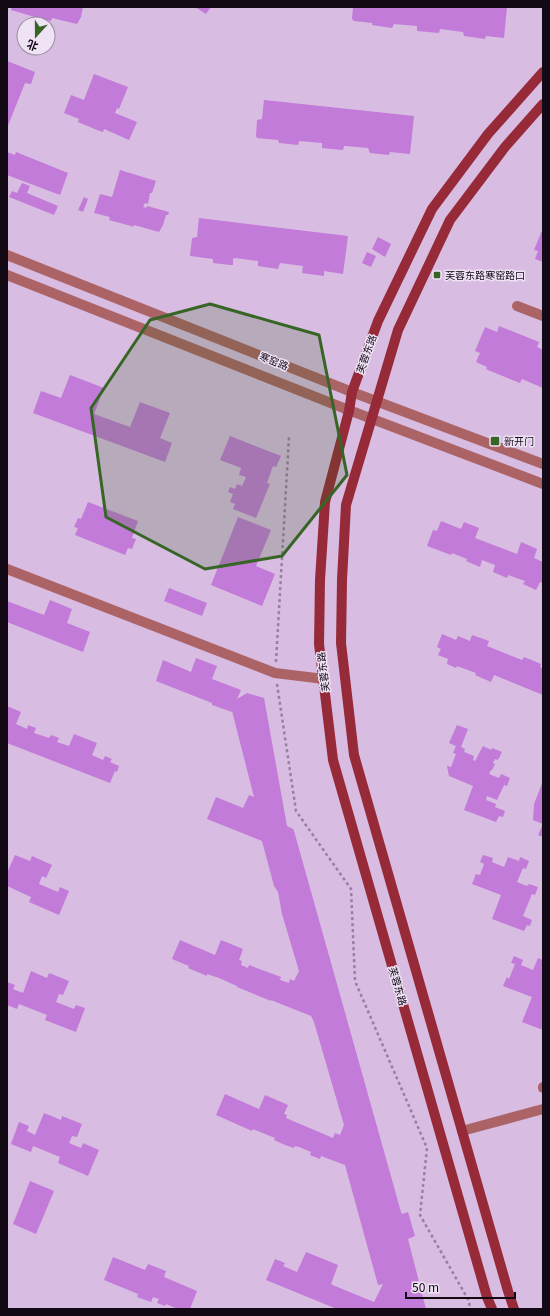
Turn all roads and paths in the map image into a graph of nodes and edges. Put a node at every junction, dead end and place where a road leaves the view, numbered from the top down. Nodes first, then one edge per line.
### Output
1 (543, 72) edge
2 (543, 104) edge
3 (7, 255) edge
4 (7, 275) edge
5 (517, 306) dead end
6 (543, 316) edge
7 (352, 392) junction
8 (377, 401) junction
9 (349, 410) junction
10 (372, 419) junction
11 (289, 438) dead end
12 (543, 464) edge
13 (543, 484) edge
14 (7, 568) edge
15 (275, 673) junction
16 (324, 679) junction
17 (543, 1109) edge
18 (462, 1131) junction
19 (470, 1309) edge
20 (492, 1309) edge
21 (514, 1309) edge

1 - 7 main road, 芙蓉东路
2 - 8 main road, 芙蓉东路
3 - 7 street, 寒窑路
4 - 9 street, 寒窑路
5 - 6 street
7 - 8 street, 寒窑路
7 - 9 main road, 芙蓉东路
8 - 10 main road, 芙蓉东路
8 - 12 street, 寒窑路
9 - 10 street, 寒窑路
9 - 16 main road, 芙蓉东路
10 - 13 street, 寒窑路
10 - 18 main road, 芙蓉东路
11 - 15 path
14 - 15 street
15 - 16 street
15 - 19 path
16 - 20 main road, 芙蓉东路
17 - 18 street
18 - 21 main road, 芙蓉东路

